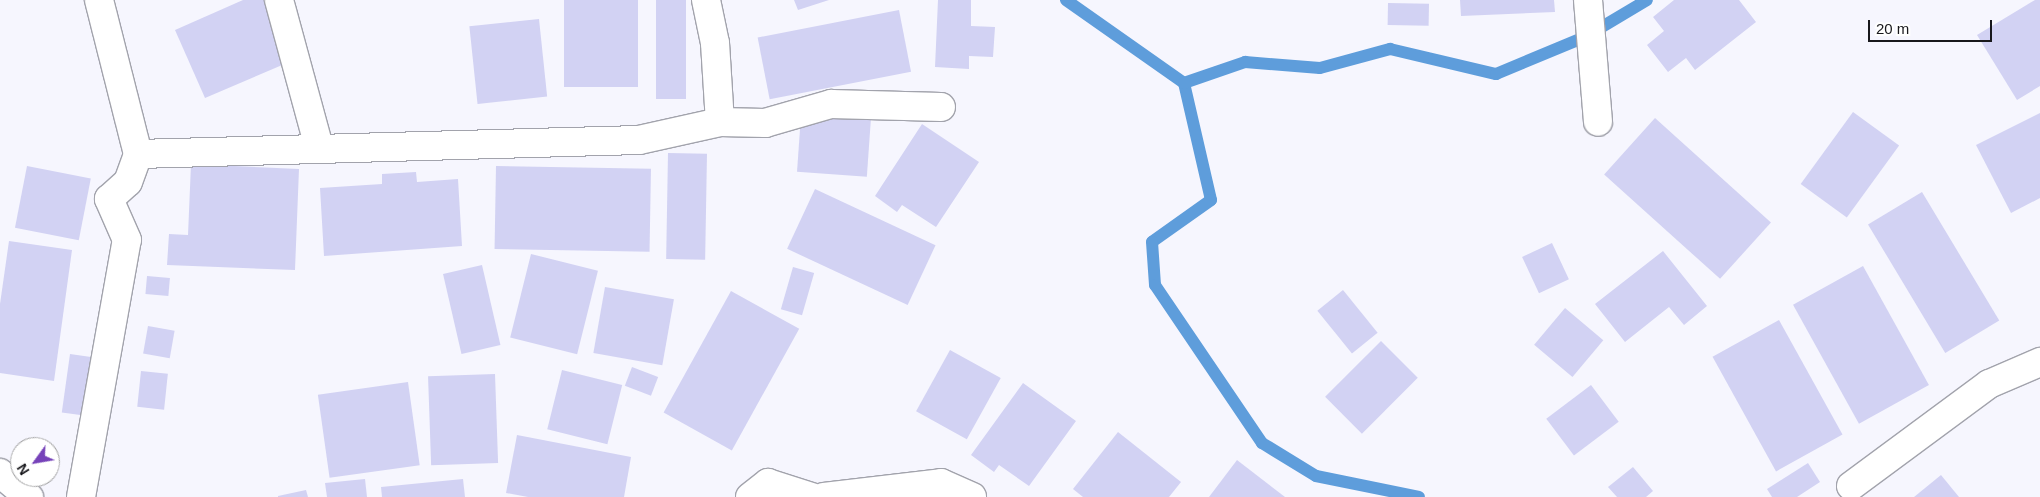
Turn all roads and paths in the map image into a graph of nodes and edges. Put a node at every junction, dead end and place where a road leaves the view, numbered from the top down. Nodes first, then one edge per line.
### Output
1 (99, 0) edge
2 (279, 0) edge
3 (706, 0) edge
4 (1588, 0) edge
5 (941, 108) dead end
6 (720, 122) junction
7 (1598, 122) dead end
8 (319, 147) junction
9 (138, 154) junction
10 (2040, 362) edge
11 (0, 473) edge
12 (1851, 486) dead end
13 (29, 497) edge
14 (81, 497) edge
15 (750, 497) edge
16 (812, 497) edge
17 (824, 497) edge
18 (972, 497) edge

1 - 9 street
2 - 8 street
3 - 6 street
4 - 7 street
5 - 6 street
6 - 8 street
8 - 9 street
9 - 14 street
10 - 12 street
11 - 13 street
15 - 16 street
17 - 18 street

